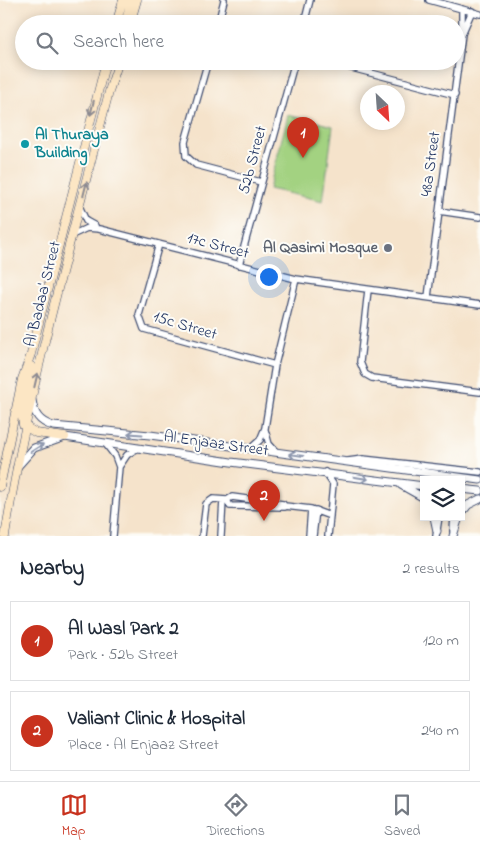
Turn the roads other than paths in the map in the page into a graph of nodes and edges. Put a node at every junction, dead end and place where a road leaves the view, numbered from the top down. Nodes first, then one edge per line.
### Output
1 (121, 0) edge
2 (131, 0) edge
3 (137, 0) edge
4 (224, 0) edge
5 (310, 0) edge
6 (429, 0) edge
7 (462, 9) junction
8 (472, 12) junction
9 (480, 14) edge
10 (118, 15) edge
11 (127, 15) edge
12 (133, 15) edge
13 (220, 15) edge
14 (306, 15) edge
15 (462, 15) edge
16 (465, 27) edge
17 (104, 70) edge
18 (117, 70) edge
19 (206, 70) edge
20 (292, 70) edge
21 (359, 70) edge
22 (458, 70) edge
23 (455, 95) junction
24 (261, 182) junction
25 (80, 208) junction
26 (439, 211) junction
27 (480, 217) edge
28 (100, 228) junction
29 (72, 235) junction
30 (159, 244) junction
31 (239, 265) junction
32 (296, 279) junction
33 (368, 290) junction
34 (428, 297) junction
35 (480, 304) edge
36 (31, 354) junction
37 (275, 365) junction
38 (480, 392) edge
39 (31, 399) junction
40 (25, 428) junction
41 (265, 428) junction
42 (65, 438) junction
43 (105, 443) junction
44 (139, 448) junction
45 (250, 449) junction
46 (277, 453) junction
47 (344, 462) junction
48 (118, 467) junction
49 (16, 470) junction
50 (325, 472) junction
51 (480, 472) edge
52 (432, 476) edge
53 (465, 479) edge
54 (480, 480) edge
55 (396, 483) junction
56 (420, 486) edge
57 (0, 487) edge
58 (465, 489) edge
59 (480, 491) edge
60 (420, 496) edge
61 (480, 499) edge
62 (225, 500) junction
63 (465, 509) edge
64 (314, 510) junction
65 (330, 516) junction
66 (434, 521) edge
67 (438, 521) edge
68 (454, 521) edge
69 (458, 521) edge
70 (436, 534) edge
71 (5, 536) edge
72 (113, 536) edge
73 (202, 536) edge
74 (221, 536) edge
75 (309, 536) edge
76 (314, 536) edge
77 (328, 536) edge
78 (452, 536) edge

1 - 10 main road
2 - 11 main road
3 - 12 main road
4 - 13 street
5 - 14 street
6 - 7 street
7 - 8 street
7 - 15 street, 48a Street
8 - 9 street
8 - 16 street, 48a Street
17 -> 36 main road, Al Badaa' Street
25 -> 18 main road, Al Badaa' Street
19 - 24 street
20 - 24 street, 52b Street
21 - 23 street
22 - 23 street, 48a Street
23 - 26 street, 48a Street
24 - 31 street, 52b Street
25 - 28 street, 17c Street
25 - 29 main road, Al Badaa' Street
26 - 27 street
26 - 34 street, 48a Street
28 - 29 street, 17c Street
28 - 30 street, 17c Street
39 -> 29 main road, Al Badaa' Street
30 - 31 street, 17c Street
30 - 37 street, 15c Street
31 - 32 street, 17c Street
32 - 33 street, 17c Street
32 - 37 street
33 - 34 street, 17c Street
33 - 38 street
34 - 35 street, 17c Street
36 - 40 main road
36 - 57 main road, Al Badaa' Street
37 - 41 street
39 - 40 main road, Al Badaa' Street
45 -> 39 street, Al Enjaaz Street
40 - 42 main road
40 - 49 main road, Al Badaa' Street
41 - 45 street
41 - 46 street
42 - 43 street, Al Enjaaz Street
49 -> 42 street, Al Enjaaz Street
43 - 44 street, Al Enjaaz Street
43 - 48 street
44 - 48 street
44 - 50 street, Al Enjaaz Street
45 - 46 street, Al Enjaaz Street
47 -> 46 street, Al Enjaaz Street
47 - 51 street, Al Enjaaz Street
47 - 52 street, Al Enjaaz Street
48 - 72 street
49 - 71 main road, Al Badaa' Street
50 -> 55 street, Al Enjaaz Street
50 - 65 street
53 - 54 street, Al Enjaaz Street
55 - 56 street, Al Enjaaz Street
55 - 60 street
58 - 59 street
61 - 63 street
62 - 64 street
62 - 73 street
62 - 74 street
64 - 65 street
64 - 75 street
64 - 76 street
65 - 77 street
66 - 70 street
67 - 70 street
68 - 78 street
69 - 78 street

